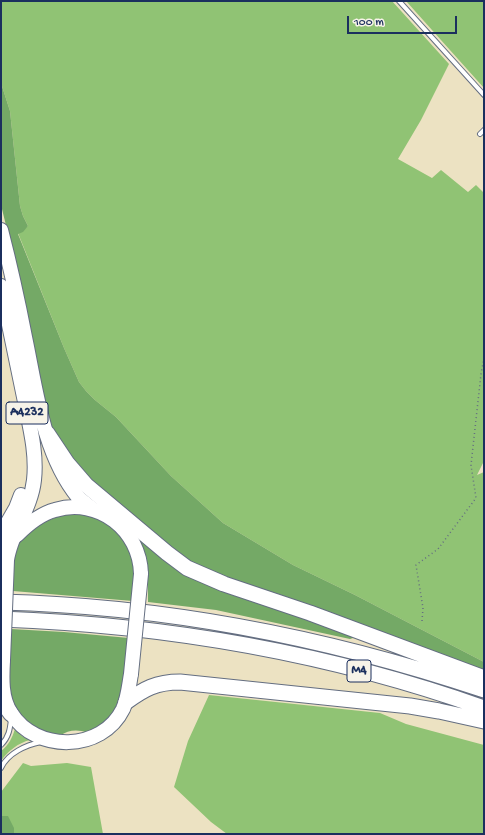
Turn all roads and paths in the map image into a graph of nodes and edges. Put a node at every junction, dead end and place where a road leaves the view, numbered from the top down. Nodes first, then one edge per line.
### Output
1 (399, 1) edge
2 (484, 96) edge
3 (484, 130) edge
4 (480, 134) dead end
5 (1, 230) edge
6 (1, 286) edge
7 (1, 311) edge
8 (484, 358) edge
9 (47, 433) junction
10 (94, 510) junction
11 (115, 521) junction
12 (7, 536) edge
13 (167, 553) junction
14 (4, 554) edge
15 (1, 602) edge
16 (1, 619) edge
17 (422, 621) dead end
18 (484, 678) edge
19 (484, 690) edge
20 (1, 700) edge
21 (126, 702) junction
22 (484, 708) edge
23 (11, 714) junction
24 (484, 721) edge
25 (48, 740) junction
26 (1, 745) edge
27 (1, 768) edge

1 - 2 lane
3 - 4 lane
5 - 9 highway, A4232
6 - 12 highway, A4232
7 - 12 highway
8 - 17 path
9 - 10 highway, A4232
9 - 13 highway
10 - 11 highway
10 - 12 highway
11 - 13 highway
11 - 21 highway, bridge
12 - 14 highway
13 - 18 highway
14 - 23 highway, bridge
15 - 19 highway, M4
16 - 22 highway, M4
20 - 23 highway
21 - 24 highway
21 - 25 highway
23 - 25 highway
23 - 26 lane
25 - 27 lane

